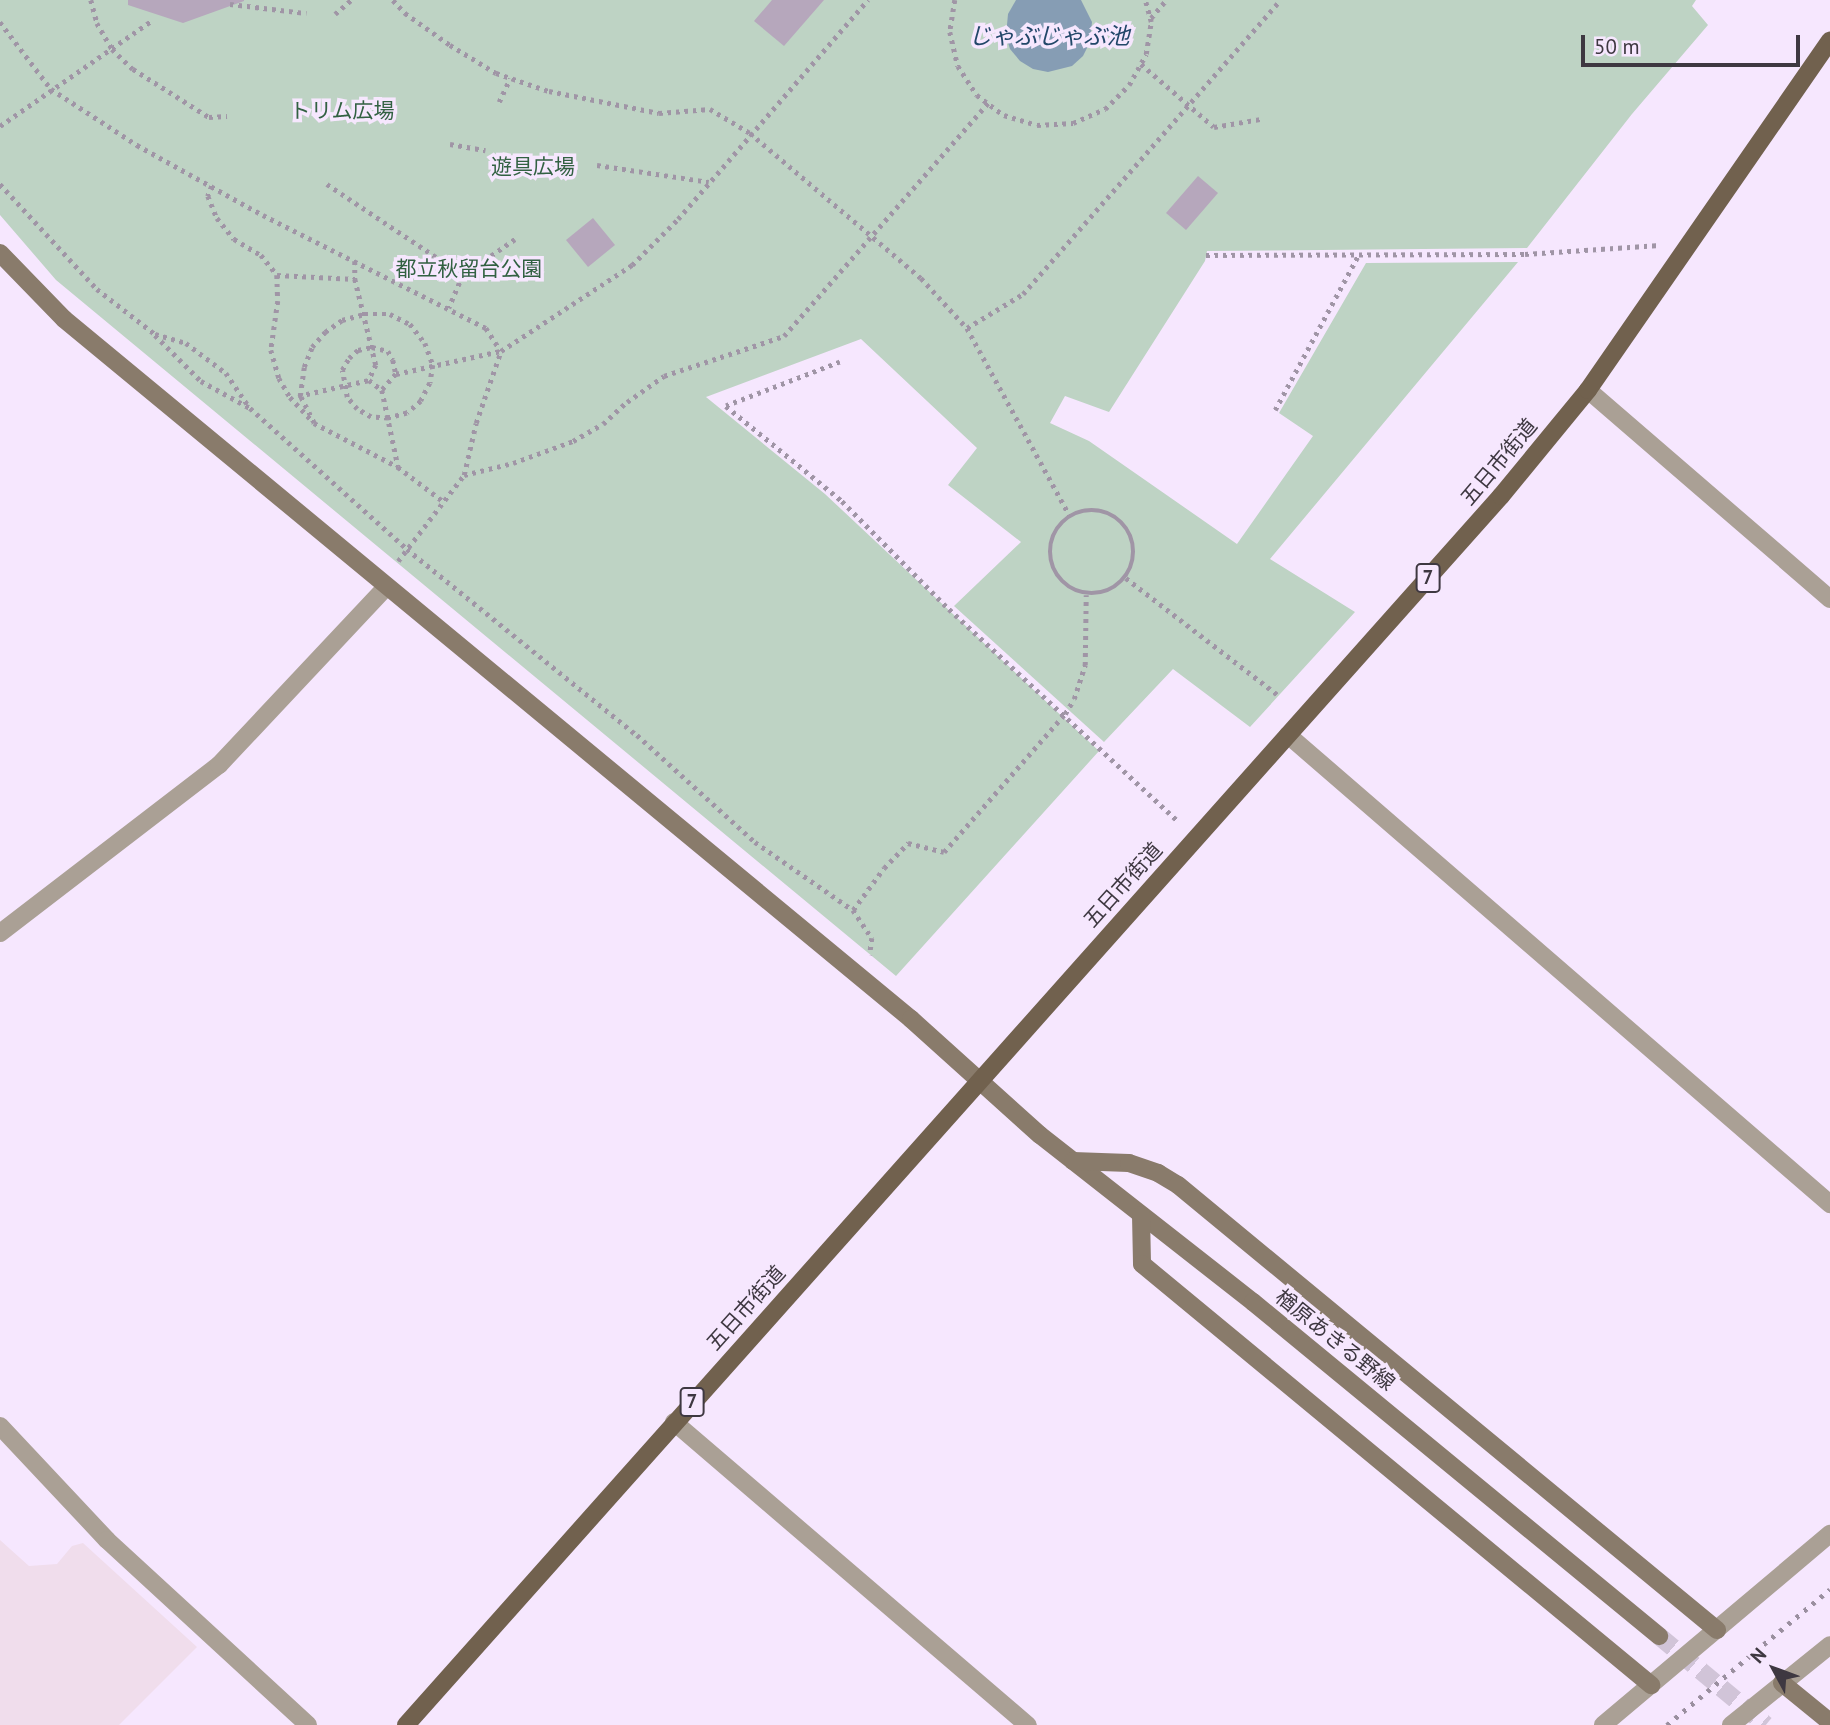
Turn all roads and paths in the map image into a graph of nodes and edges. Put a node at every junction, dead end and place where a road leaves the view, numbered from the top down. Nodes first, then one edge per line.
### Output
1 (91, 0) edge
2 (351, 0) edge
3 (393, 0) edge
4 (868, 0) edge
5 (955, 0) edge
6 (1144, 0) edge
7 (1166, 0) edge
8 (1280, 0) edge
9 (230, 4) dead end
10 (306, 13) dead end
11 (335, 14) dead end
12 (1150, 18) junction
13 (151, 21) dead end
14 (0, 22) edge
15 (1830, 41) edge
16 (112, 49) junction
17 (1141, 64) junction
18 (510, 78) junction
19 (51, 89) junction
20 (499, 102) dead end
21 (988, 103) junction
22 (1189, 105) junction
23 (227, 116) dead end
24 (1261, 119) dead end
25 (0, 126) edge
26 (750, 133) junction
27 (450, 144) dead end
28 (485, 150) dead end
29 (597, 165) dead end
30 (709, 183) junction
31 (0, 184) edge
32 (327, 184) dead end
33 (212, 186) junction
34 (872, 236) junction
35 (515, 239) dead end
36 (1692, 243) junction
37 (0, 253) edge
38 (1206, 256) dead end
39 (1358, 256) junction
40 (355, 261) junction
41 (277, 275) junction
42 (463, 275) junction
43 (355, 279) junction
44 (449, 308) junction
45 (365, 314) junction
46 (967, 328) junction
47 (155, 334) junction
48 (372, 348) junction
49 (501, 351) junction
50 (840, 362) dead end
51 (433, 365) junction
52 (396, 374) junction
53 (369, 380) junction
54 (342, 385) junction
55 (382, 390) junction
56 (1588, 390) junction
57 (300, 396) junction
58 (290, 397) junction
59 (250, 408) junction
60 (1275, 410) dead end
61 (388, 418) junction
62 (314, 423) junction
63 (398, 467) junction
64 (464, 475) junction
65 (444, 502) junction
66 (1070, 516) junction
67 (407, 549) junction
68 (398, 561) dead end
69 (1126, 579) junction
70 (386, 587) junction
71 (1086, 595) junction
72 (1830, 599) edge
73 (1279, 696) dead end
74 (1065, 714) junction
75 (1288, 735) junction
76 (1195, 838) junction
77 (853, 910) junction
78 (0, 933) edge
79 (870, 956) dead end
80 (981, 1080) junction
81 (1073, 1161) junction
82 (1830, 1204) edge
83 (1141, 1215) junction
84 (674, 1423) junction
85 (0, 1426) edge
86 (1830, 1534) edge
87 (1717, 1630) junction
88 (1659, 1636) tunnel mouth
89 (1830, 1645) edge
90 (1782, 1683) junction
91 (1651, 1685) junction
92 (1830, 1722) edge
93 (308, 1725) edge
94 (406, 1725) edge
95 (1028, 1725) edge
96 (1603, 1725) edge
97 (1731, 1725) edge

1 - 16 path
2 - 11 path
3 - 18 path
4 - 26 path
5 - 21 path
6 - 12 path
7 - 12 path
8 - 22 path
9 - 10 path
12 - 17 path
13 - 16 path
14 - 19 path
15 - 36 main road, 五日市街道 / 7
16 - 19 path
16 - 23 path
17 - 21 path
17 - 22 path
18 - 20 path
18 - 26 path
19 - 25 path
19 - 33 path
21 - 34 path
22 - 24 path
22 - 46 path
26 - 30 path
26 - 34 path
27 - 28 path
29 - 30 path
30 - 49 path
31 - 47 path
32 - 42 path
33 - 40 path
33 - 41 path
34 - 46 path
34 - 64 path
35 - 42 path
36 - 39 path
36 - 56 main road, 五日市街道 / 7
37 - 70 main road, 楢原あきる野線
38 - 39 path
39 - 60 path
40 - 43 path
40 - 44 path
41 - 43 path
41 - 58 path
42 - 44 path
43 - 45 path
44 - 49 path
45 - 48 path
45 - 51 path
45 - 57 path
46 - 66 path
47 - 59 path
47 - 59 path
48 - 52 path
48 - 53 path
48 - 54 path
49 - 51 path
49 - 64 path
50 - 74 path
51 - 52 path
51 - 61 path
52 - 55 path
53 - 54 path
53 - 55 path
54 - 57 path
54 - 61 path
55 - 61 path
56 - 72 street
56 - 75 main road, 五日市街道 / 7
57 - 58 path
57 - 62 path
58 - 62 path
59 - 67 path
61 - 63 path
62 - 63 path
63 - 65 path
64 - 65 path
65 - 67 path
66 - 69 path
66 - 71 path
67 - 68 path
67 - 77 path
69 - 71 path
69 - 73 path
70 - 78 street
70 - 80 main road, 楢原あきる野線
71 - 74 path
74 - 76 path
74 - 77 path
75 - 76 main road, 五日市街道 / 7
75 - 82 street
76 - 80 main road, 五日市街道 / 7
77 - 79 path
80 - 81 main road, 楢原あきる野線
80 - 84 main road, 五日市街道 / 7
81 - 83 main road, 楢原あきる野線
81 - 87 main road
83 - 88 main road, 楢原あきる野線
83 - 91 main road
84 - 94 main road, 五日市街道 / 7
84 - 95 street
85 - 93 street
86 - 87 street
87 - 91 street
89 - 90 street
90 - 92 main road
90 - 97 street
91 - 96 street

